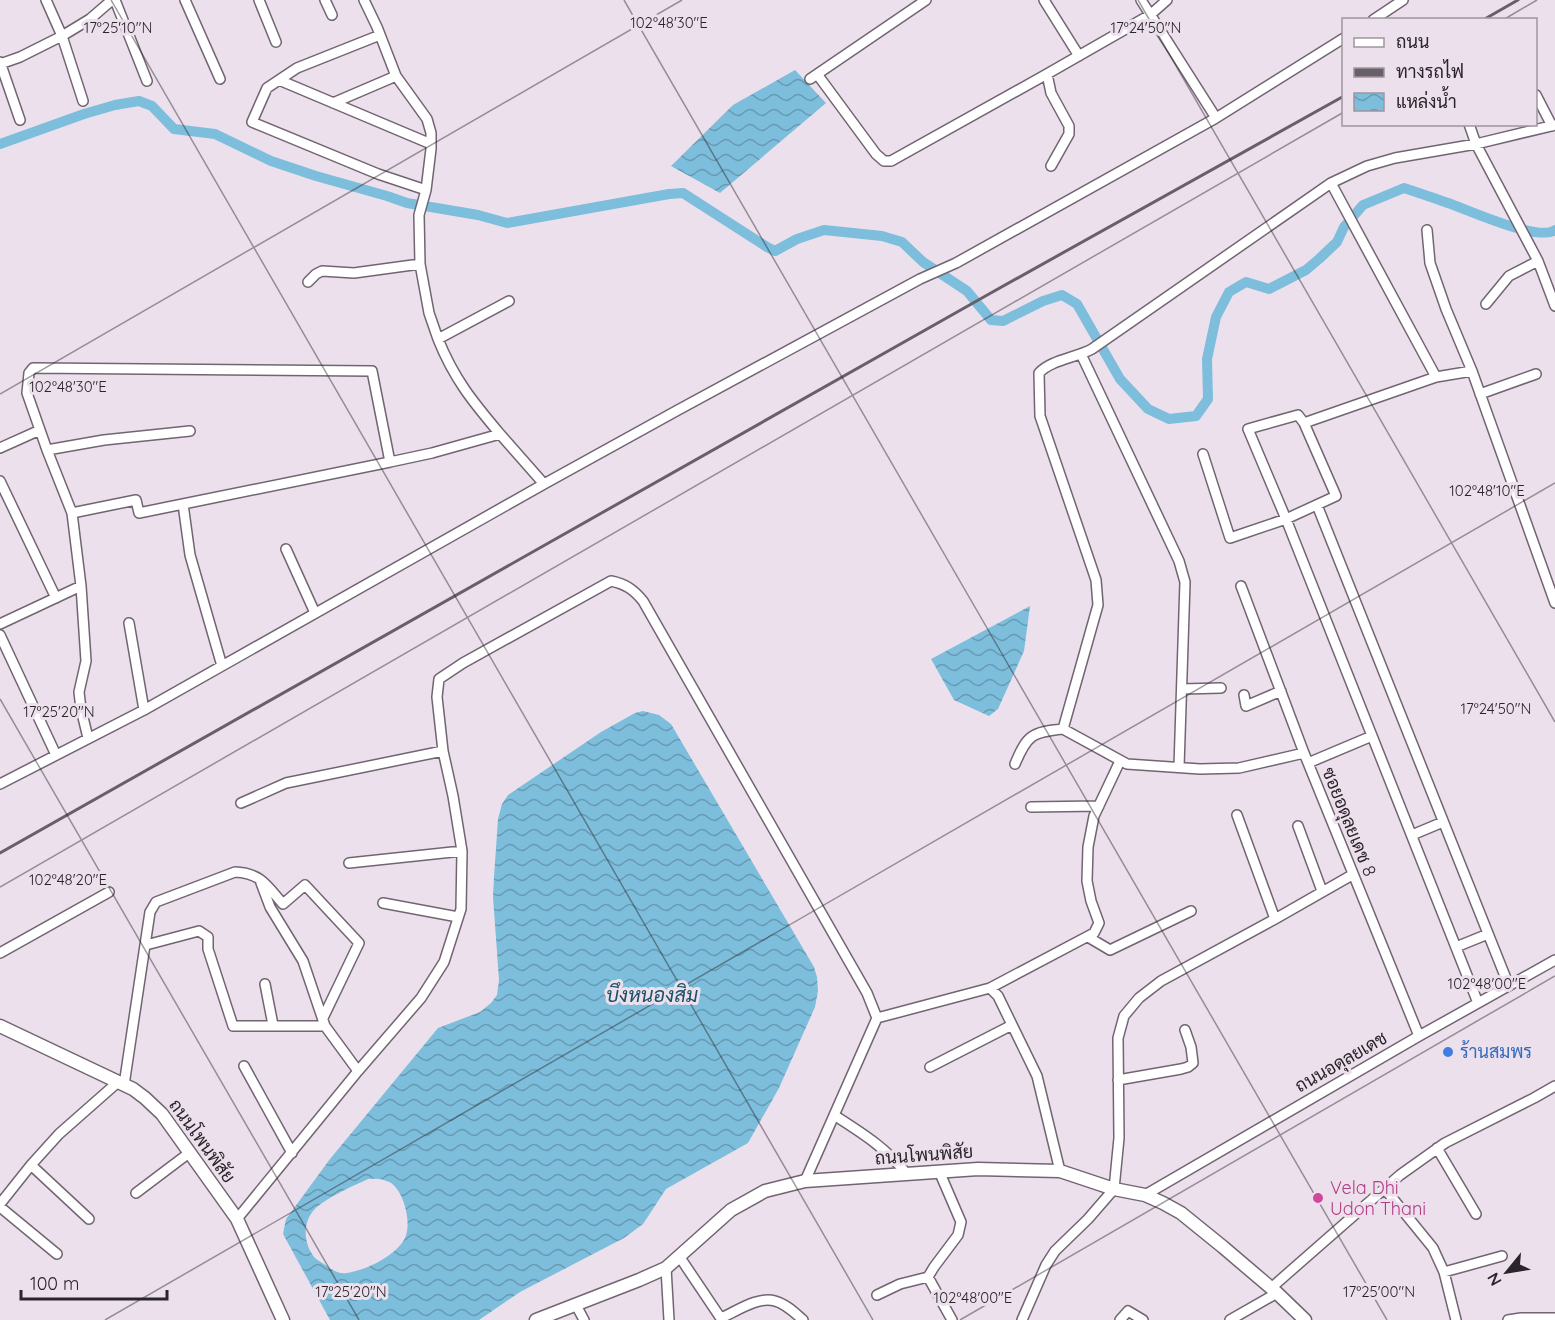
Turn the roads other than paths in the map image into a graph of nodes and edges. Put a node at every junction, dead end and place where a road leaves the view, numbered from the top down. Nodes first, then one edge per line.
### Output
1 (46, 0) edge
2 (114, 0) edge
3 (185, 0) edge
4 (259, 0) edge
5 (325, 0) edge
6 (364, 0) edge
7 (926, 0) edge
8 (1044, 0) edge
9 (1141, 0) edge
10 (1167, 0) edge
11 (1403, 0) edge
12 (332, 15) dead end
13 (1150, 15) junction
14 (1375, 18) edge
15 (380, 34) junction
16 (62, 36) junction
17 (1342, 39) edge
18 (276, 42) dead end
19 (1079, 56) junction
20 (0, 63) edge
21 (1047, 74) junction
22 (396, 76) junction
23 (220, 79) dead end
24 (279, 80) junction
25 (147, 81) dead end
26 (1537, 97) edge
27 (83, 101) dead end
28 (333, 103) junction
29 (1216, 118) junction
30 (20, 120) dead end
31 (1470, 126) edge
32 (1554, 126) edge
33 (431, 144) junction
34 (1476, 144) junction
35 (1051, 166) dead end
36 (1331, 183) junction
37 (425, 193) junction
38 (1427, 230) dead end
39 (1538, 261) junction
40 (420, 264) junction
41 (308, 282) dead end
42 (509, 301) dead end
43 (1486, 304) dead end
44 (1555, 306) edge
45 (438, 339) junction
46 (1082, 354) junction
47 (1472, 371) junction
48 (1536, 374) dead end
49 (1436, 377) junction
50 (1480, 394) junction
51 (1304, 423) junction
52 (40, 430) junction
53 (190, 431) dead end
54 (500, 434) junction
55 (0, 448) edge
56 (47, 450) junction
57 (1203, 454) dead end
58 (390, 462) junction
59 (0, 481) edge
60 (544, 484) junction
61 (183, 504) junction
62 (1317, 505) junction
63 (72, 513) junction
64 (1286, 519) junction
65 (286, 549) dead end
66 (81, 586) junction
67 (1241, 586) dead end
68 (56, 598) junction
69 (1555, 603) edge
70 (315, 613) junction
71 (129, 623) dead end
72 (0, 624) edge
73 (0, 635) edge
74 (222, 666) junction
75 (1221, 688) dead end
76 (1182, 689) junction
77 (1281, 691) junction
78 (1245, 695) dead end
79 (144, 710) junction
80 (1063, 729) junction
81 (1372, 736) junction
82 (88, 738) junction
83 (442, 751) junction
84 (1304, 753) junction
85 (56, 755) junction
86 (1120, 761) junction
87 (1308, 763) junction
88 (1015, 764) dead end
89 (1179, 767) junction
90 (0, 784) edge
91 (241, 802) dead end
92 (1099, 806) junction
93 (1031, 807) dead end
94 (1237, 815) dead end
95 (1443, 822) junction
96 (1298, 826) dead end
97 (1412, 835) junction
98 (462, 851) junction
99 (349, 863) dead end
100 (1352, 875) junction
101 (259, 878) junction
102 (1322, 891) junction
103 (109, 892) dead end
104 (383, 903) dead end
105 (1191, 911) dead end
106 (458, 917) junction
107 (1275, 920) junction
108 (1488, 934) junction
109 (1088, 937) junction
110 (146, 945) junction
111 (1456, 947) junction
112 (0, 953) edge
113 (1555, 960) edge
114 (265, 984) dead end
115 (1509, 986) junction
116 (990, 988) junction
117 (1478, 1003) junction
118 (877, 1018) junction
119 (324, 1022) junction
120 (273, 1025) junction
121 (1011, 1025) junction
122 (0, 1026) edge
123 (1185, 1030) dead end
124 (1419, 1036) junction
125 (244, 1066) dead end
126 (930, 1067) dead end
127 (358, 1071) junction
128 (1118, 1080) junction
129 (121, 1083) junction
130 (1555, 1086) edge
131 (834, 1115) junction
132 (1437, 1148) junction
133 (189, 1153) junction
134 (292, 1153) junction
135 (31, 1165) junction
136 (939, 1171) junction
137 (1060, 1172) junction
138 (907, 1174) junction
139 (805, 1181) junction
140 (1114, 1189) junction
141 (1385, 1189) junction
142 (136, 1193) dead end
143 (1145, 1195) junction
144 (0, 1205) edge
145 (1476, 1214) dead end
146 (89, 1219) dead end
147 (237, 1220) junction
148 (57, 1254) dead end
149 (679, 1256) junction
150 (1502, 1256) dead end
151 (666, 1268) junction
152 (1444, 1272) junction
153 (928, 1277) junction
154 (1274, 1291) junction
155 (878, 1295) dead end
156 (576, 1305) junction
157 (1555, 1318) edge
158 (721, 1319) edge
159 (283, 1320) edge
160 (536, 1320) edge
161 (584, 1320) edge
162 (669, 1320) edge
163 (803, 1320) edge
164 (952, 1320) edge
165 (1022, 1320) edge
166 (1120, 1320) edge
167 (1143, 1320) edge
168 (1230, 1320) edge
169 (1305, 1320) edge
170 (1456, 1320) edge
171 (1508, 1320) edge

1 - 16 street
2 - 16 street
2 - 25 street
3 - 23 street
4 - 18 street
5 - 12 street
6 - 15 street
7 - 21 street
8 - 19 street
9 - 13 street
10 - 13 street
11 - 14 street
13 - 19 street
13 - 29 street
15 - 22 street
15 - 24 street
16 - 20 street
16 - 27 street
17 - 29 street
19 - 21 street
20 - 30 street
21 - 35 street
22 - 28 street
22 - 33 street
24 - 28 street
24 - 37 street
26 - 32 street
28 - 33 street
29 - 60 street
31 - 34 street
32 - 34 street
33 - 37 street
34 - 36 street
34 - 39 street
36 - 46 street
36 - 49 street
37 - 40 street
38 - 47 street
39 - 43 street
39 - 44 street
40 - 41 street
40 - 45 street
42 - 45 street
45 - 54 street
46 - 76 street
46 - 80 street
47 - 49 street
47 - 50 street
48 - 50 street
49 - 51 street
50 - 69 street
51 - 62 street
51 - 64 street
52 - 55 street
52 - 56 street
52 - 58 street
53 - 56 street
54 - 58 street
54 - 60 street
56 - 63 street
57 - 64 street
58 - 61 street
59 - 68 street
60 - 70 street
61 - 63 street
61 - 74 street
62 - 64 street
62 - 95 street
63 - 66 street
64 - 81 street
65 - 70 street
66 - 68 street
66 - 82 street
67 - 77 street
68 - 72 street
70 - 74 street
71 - 79 street
73 - 85 street
74 - 79 street
75 - 76 street
76 - 89 street
77 - 78 street
77 - 84 street
79 - 82 street
80 - 86 street, ซอยอดุลยเดช 8
80 - 88 street
81 - 87 street
81 - 97 street
82 - 85 street
83 - 91 street
83 - 98 street
83 - 118 street
84 - 87 street, ซอยอดุลยเดช 8
84 - 89 street, ซอยอดุลยเดช 8
85 - 90 street
86 - 89 street, ซอยอดุลยเดช 8
86 - 92 street
87 - 100 street, ซอยอดุลยเดช 8
92 - 93 street
92 - 109 street
94 - 107 street
95 - 97 street
95 - 108 street
96 - 102 street
97 - 111 street
98 - 99 street
98 - 106 street
100 - 102 street
100 - 124 street, ซอยอดุลยเดช 8
101 - 110 street
101 - 119 street
101 - 119 street
102 - 107 street
103 - 112 street
104 - 106 street
105 - 109 street
106 - 127 street
107 - 128 street
108 - 111 street
108 - 115 street
109 - 116 street
110 - 120 street
110 - 129 street
111 - 117 street
113 - 115 street, ถนนอดุลยเดช
114 - 120 street
115 - 117 street, ถนนอดุลยเดช
116 - 118 street
116 - 121 street
117 - 124 street, ถนนอดุลยเดช
118 - 131 street
119 - 120 street
119 - 127 street
121 - 126 street
121 - 137 street
122 - 129 street, ถนนโพนพิสัย
123 - 128 street
124 - 143 street, ถนนอดุลยเดช
125 - 134 street
127 - 134 street
128 - 140 street
129 - 133 street, ถนนโพนพิสัย
129 - 135 street
130 - 132 street
131 - 138 street
131 - 139 street
132 - 141 street
132 - 145 street
133 - 142 street
133 - 147 street, ถนนโพนพิสัย
134 - 147 street
135 - 144 street
135 - 146 street
136 - 137 street, ถนนโพนพิสัย
136 - 138 street, ถนนโพนพิสัย
136 - 153 street
137 - 140 street, ถนนโพนพิสัย
138 - 139 street, ถนนโพนพิสัย
139 - 149 street, ถนนโพนพิสัย
140 - 143 street, ถนนโพนพิสัย
140 - 165 street
141 - 152 street
141 - 154 street
143 - 154 street, ถนนโพนพิสัย
144 - 148 street
147 - 159 street, ถนนโพนพิสัย
149 - 151 street, ถนนโพนพิสัย
149 - 158 street
150 - 152 street
151 - 156 street, ถนนโพนพิสัย
151 - 162 street
152 - 170 street
153 - 155 street
153 - 164 street
154 - 168 street
154 - 169 street, ถนนโพนพิสัย
156 - 160 street, ถนนโพนพิสัย
156 - 161 street
157 - 171 street
158 - 163 street
166 - 167 street

